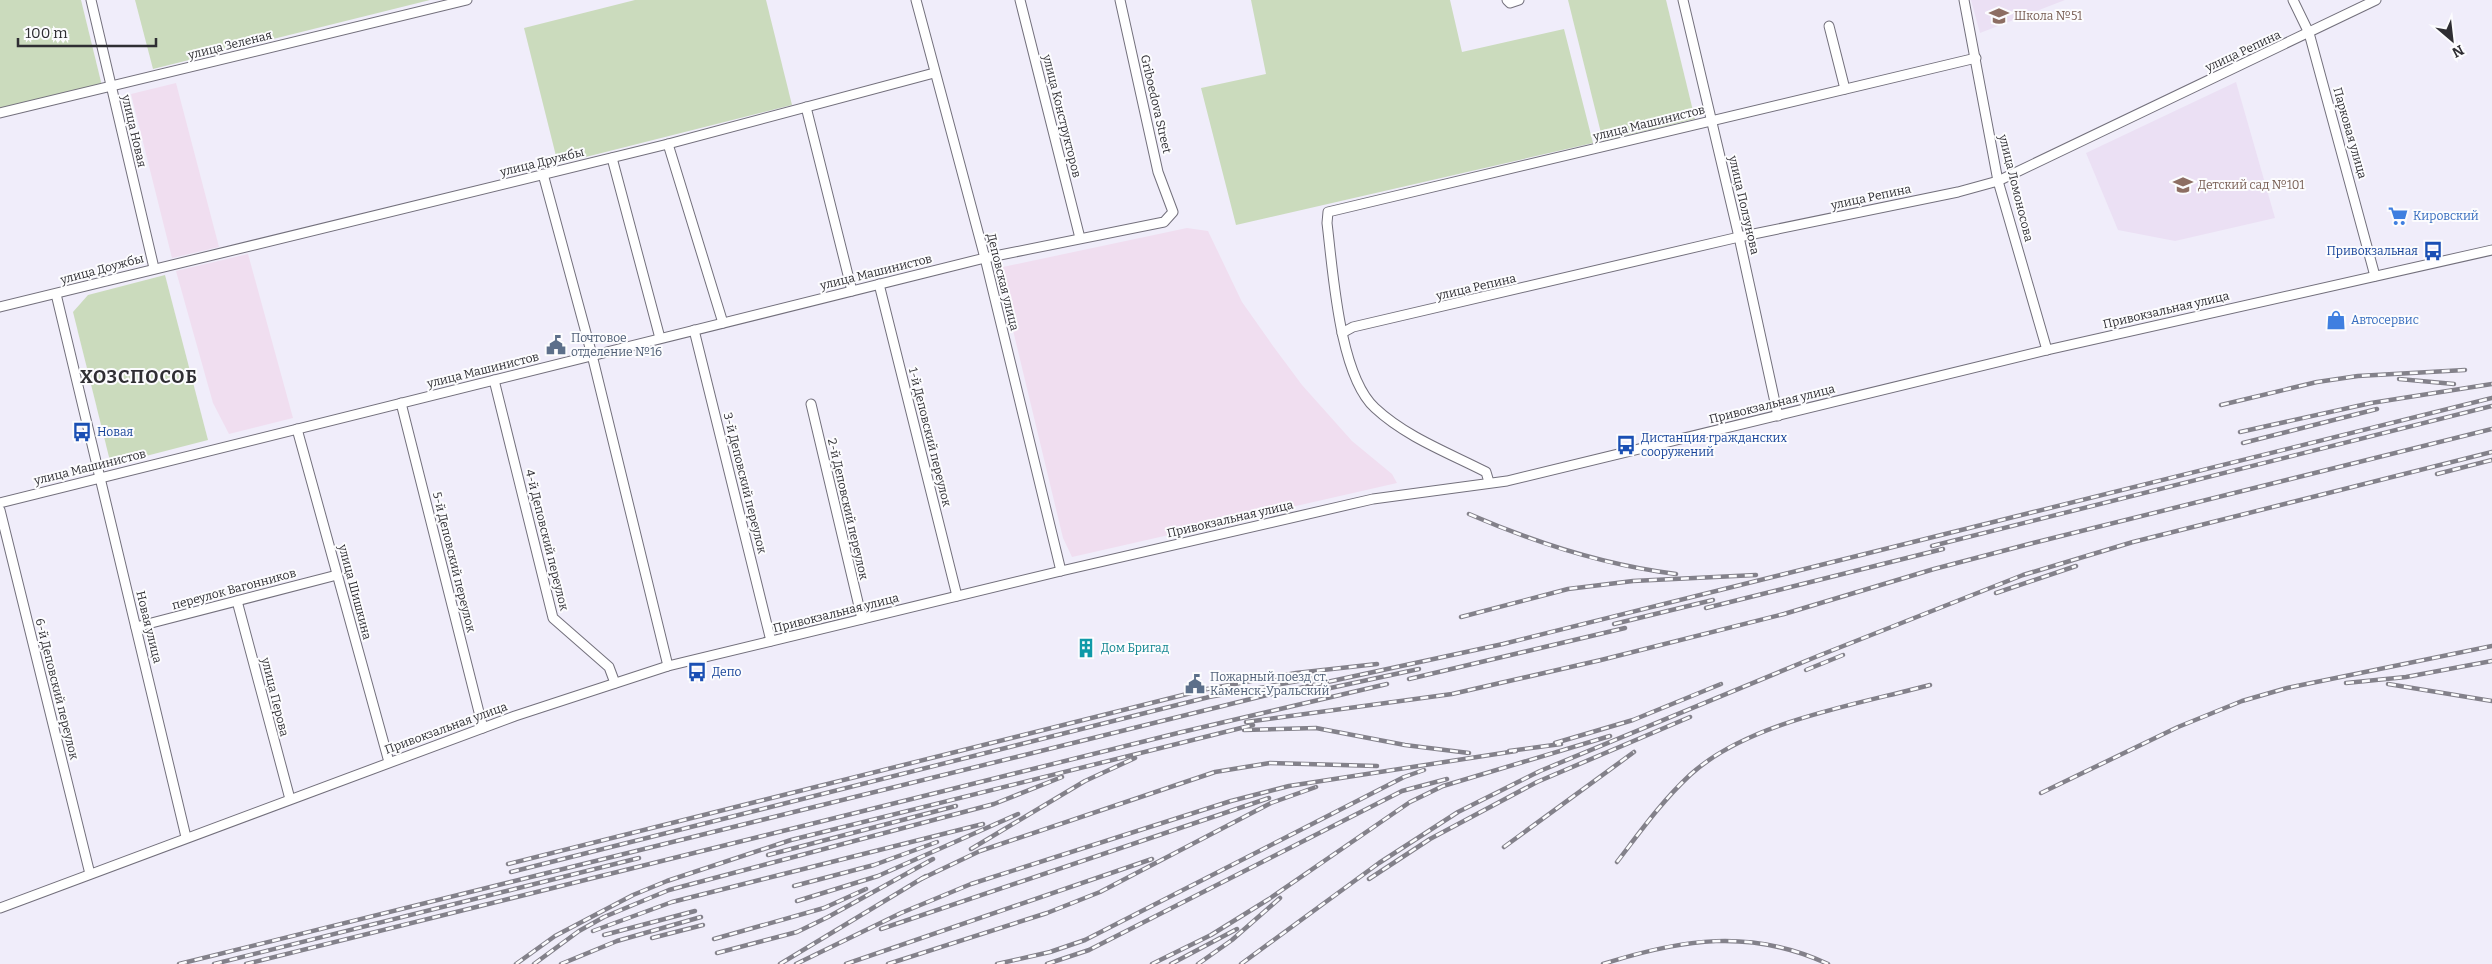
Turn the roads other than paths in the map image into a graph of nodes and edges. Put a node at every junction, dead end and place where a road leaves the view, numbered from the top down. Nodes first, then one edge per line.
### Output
1 (91, 0) edge
2 (467, 0) edge
3 (916, 0) edge
4 (1020, 0) edge
5 (1120, 0) edge
6 (1508, 0) edge
7 (1519, 0) edge
8 (1683, 0) edge
9 (1964, 0) edge
10 (2293, 0) edge
11 (2376, 0) edge
12 (1829, 26) dead end
13 (2309, 33) junction
14 (1976, 58) junction
15 (934, 73) junction
16 (112, 88) junction
17 (1845, 89) junction
18 (806, 107) junction
19 (0, 113) edge
20 (1713, 121) junction
21 (668, 144) junction
22 (612, 158) junction
23 (543, 174) junction
24 (1998, 181) junction
25 (1174, 212) joint
26 (1739, 237) junction
27 (1080, 238) junction
28 (2492, 250) edge
29 (985, 258) junction
30 (154, 268) junction
31 (2375, 276) junction
32 (879, 284) junction
33 (852, 291) junction
34 (56, 294) junction
35 (0, 307) edge
36 (723, 323) junction
37 (694, 330) junction
38 (1342, 333) junction
39 (660, 338) junction
40 (2047, 350) junction
41 (592, 355) junction
42 (494, 380) junction
43 (401, 403) junction
44 (811, 404) dead end
45 (1778, 416) junction
46 (297, 429) junction
47 (100, 478) junction
48 (1489, 482) junction
49 (0, 502) edge
50 (0, 510) edge
51 (1061, 571) junction
52 (337, 575) junction
53 (956, 596) junction
54 (237, 601) junction
55 (862, 619) junction
56 (136, 627) junction
57 (771, 641) junction
58 (668, 666) junction
59 (615, 683) junction
60 (483, 728) junction
61 (389, 762) junction
62 (290, 799) junction
63 (186, 837) junction
64 (90, 874) junction
65 (0, 908) edge

1 - 16 street, улица Новая
2 - 16 street, улица Зеленая
3 - 15 street, Деповская улица
4 - 27 street, улица Конструкторов
5 - 25 street, Griboedova Street
6 - 7 street
8 - 20 street, улица Ползунова
9 - 14 street, улица Ломоносова
10 - 13 street, Парковая улица
11 - 13 street, улица Репина
12 - 17 street
13 - 24 street, улица Репина
13 - 31 street, Парковая улица
14 - 17 street, улица Машинистов
14 - 24 street, улица Ломоносова
15 - 18 street, улица Дружбы
15 - 29 street, Деповская улица
16 - 19 street, улица Зеленая
16 - 30 street, улица Новая
17 - 20 street, улица Машинистов
18 - 21 street, улица Дружбы
18 - 33 street
20 - 26 street, улица Ползунова
20 - 38 street, улица Машинистов
21 - 22 street, улица Дружбы
21 - 36 street
22 - 23 street, улица Дружбы
22 - 39 street
23 - 30 street, улица Дружбы
23 - 41 street
24 - 26 street, улица Репина
24 - 40 street, улица Ломоносова
25 - 27 street, улица Машинистов
26 - 38 street, улица Репина
26 - 45 street, улица Ползунова
27 - 29 street, улица Машинистов
28 - 31 street, Привокзальная улица
29 - 32 street, улица Машинистов
29 - 51 street, Деповская улица
30 - 34 street, улица Доужбы
31 - 40 street, Привокзальная улица
32 - 33 street, улица Машинистов
32 - 53 street, 1-й Деповский переулок
33 - 36 street, улица Машинистов
34 - 35 street
34 - 47 street, Новая улица
36 - 37 street, улица Машинистов
37 - 39 street, улица Машинистов
37 - 57 street, 3-й Деповский переулок
38 - 48 street
39 - 41 street, улица Машинистов
40 - 45 street, Привокзальная улица
41 - 42 street, улица Машинистов
41 - 58 street
42 - 43 street, улица Машинистов
42 - 59 street, 4-й Деповский переулок
43 - 46 street, улица Машинистов
43 - 60 street, 5-й Деповский переулок
44 - 55 street, 2-й Деповский переулок
45 - 48 street, Привокзальная улица
46 - 47 street, улица Машинистов
46 - 52 street, улица Шишкина
47 - 49 street, улица Машинистов
47 - 56 street, Новая улица
48 - 51 street, Привокзальная улица
50 - 64 street, 6-й Деповский переулок
51 - 53 street, Привокзальная улица
52 - 54 street, переулок Вагонников
52 - 61 street, улица Шишкина
53 - 55 street, Привокзальная улица
54 - 56 street, переулок Вагонников
54 - 62 street, улица Перова
55 - 57 street, Привокзальная улица
56 - 63 street, Новая улица
57 - 58 street, Привокзальная улица
58 - 59 street, Привокзальная улица
59 - 60 street, Привокзальная улица
60 - 61 street, Привокзальная улица
61 - 62 street, Привокзальная улица
62 - 63 street, Привокзальная улица
63 - 64 street, Привокзальная улица
64 - 65 street, Привокзальная улица

